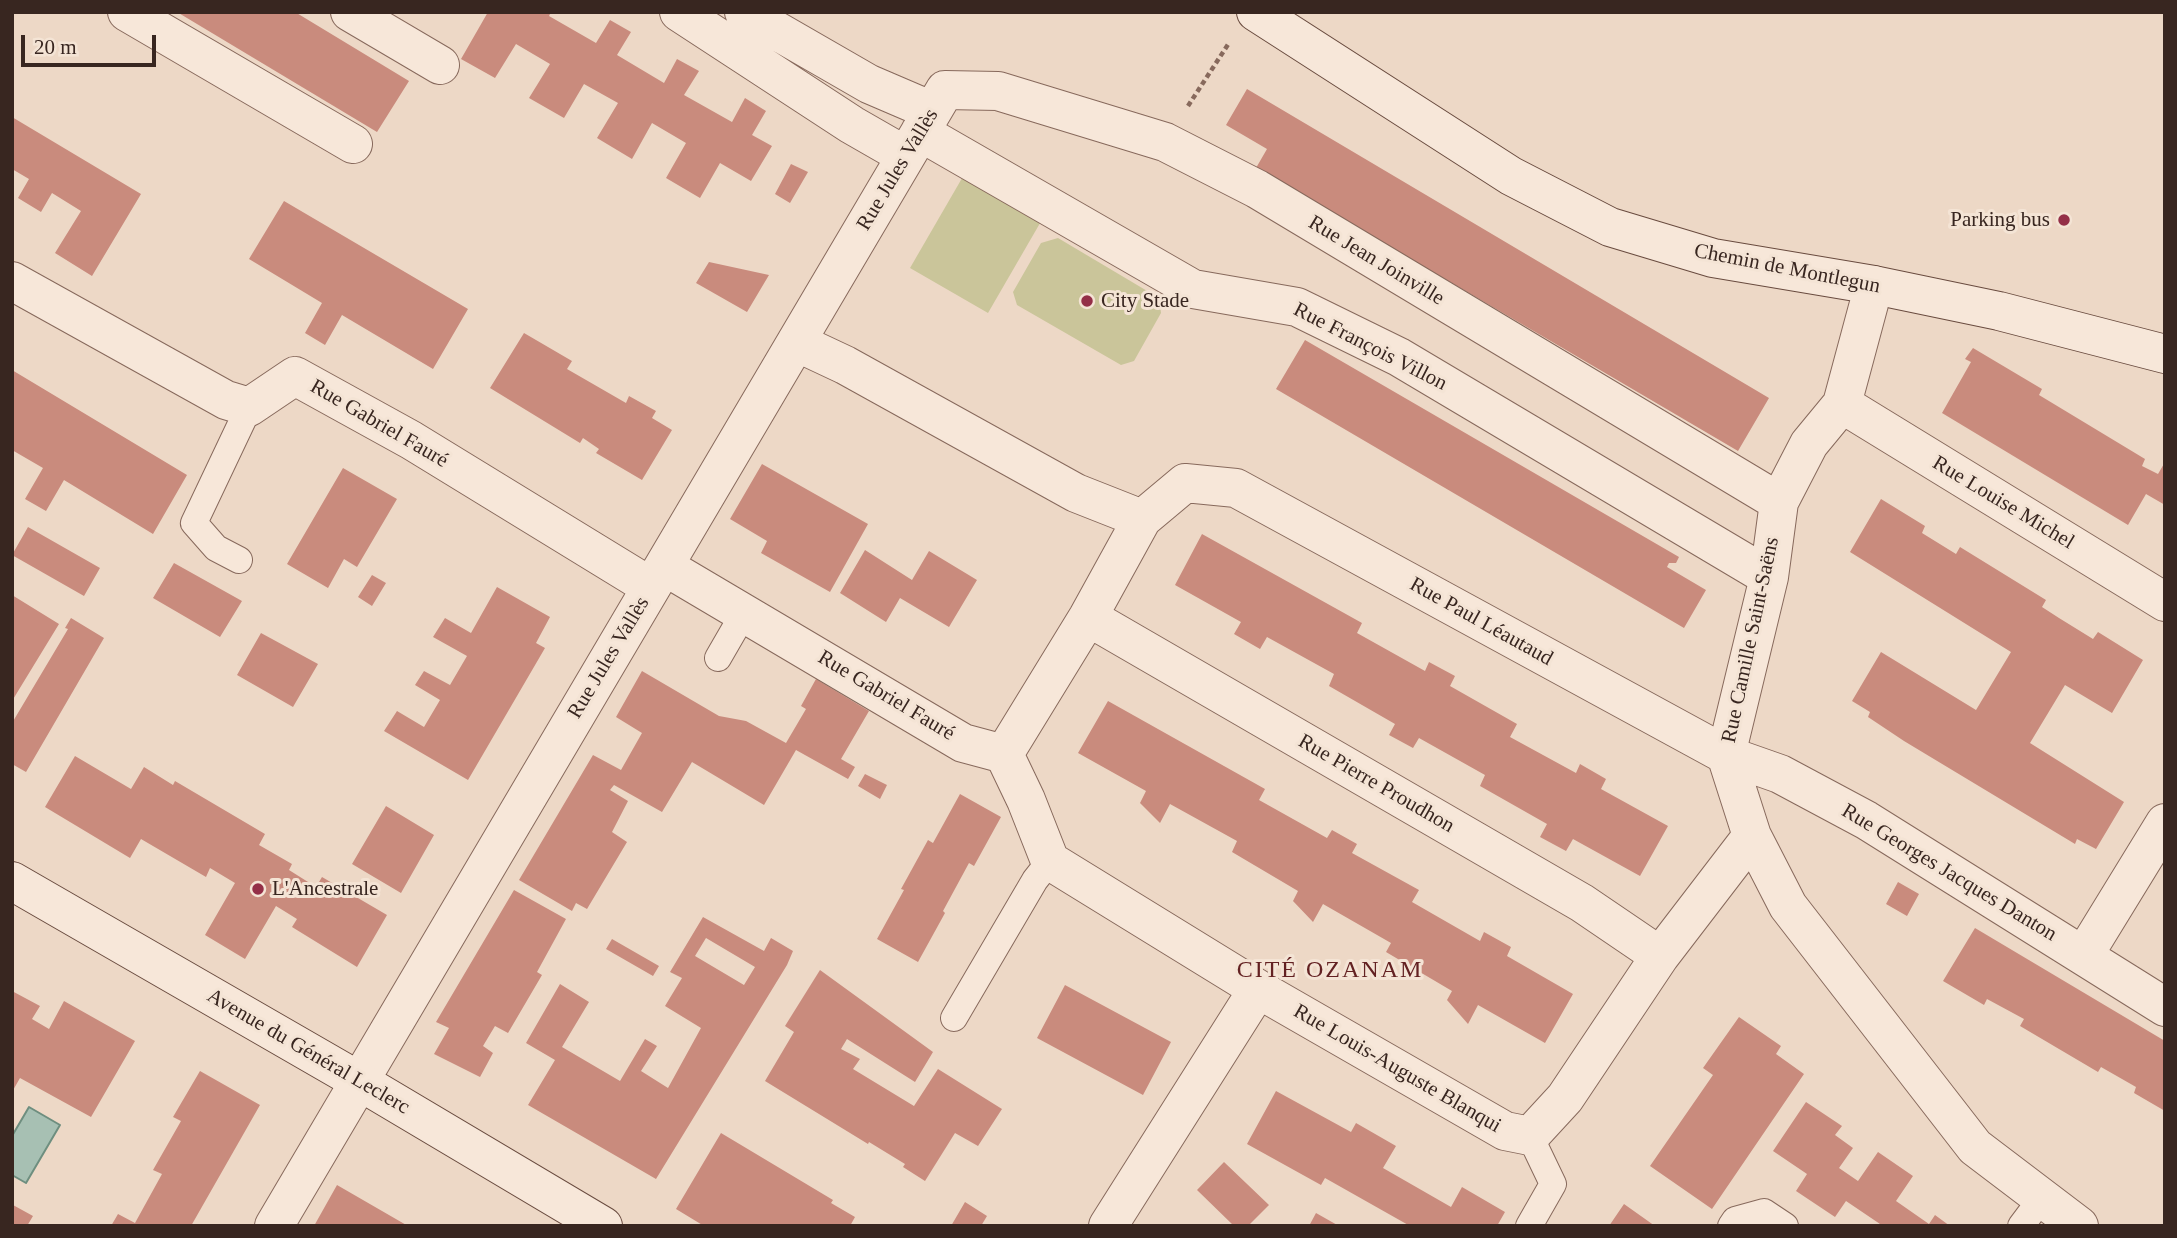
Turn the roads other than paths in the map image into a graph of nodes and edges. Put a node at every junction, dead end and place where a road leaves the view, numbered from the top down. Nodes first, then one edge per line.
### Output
1 (127, 12) edge
2 (350, 12) edge
3 (679, 12) edge
4 (744, 12) edge
5 (1245, 23) edge
6 (440, 65) dead end
7 (926, 122) junction
8 (353, 144) dead end
9 (12, 281) edge
10 (1874, 285) junction
11 (796, 342) junction
12 (2165, 354) edge
13 (1842, 404) junction
14 (249, 407) junction
15 (1779, 502) junction
16 (1142, 519) junction
17 (239, 561) dead end
18 (657, 576) junction
19 (1769, 577) junction
20 (2165, 602) edge
21 (744, 613) junction
22 (1088, 617) junction
23 (718, 658) dead end
24 (1004, 754) junction
25 (1726, 755) junction
26 (2165, 823) edge
27 (1752, 836) junction
28 (1050, 861) junction
29 (12, 881) edge
30 (2084, 955) junction
31 (1660, 956) junction
32 (1258, 989) junction
33 (2165, 1007) edge
34 (954, 1018) dead end
35 (359, 1081) junction
36 (1530, 1136) junction
37 (2031, 1212) edge
38 (274, 1226) edge
39 (603, 1226) edge
40 (1108, 1226) edge
41 (1529, 1226) edge
42 (1731, 1226) edge
43 (1785, 1226) edge
44 (2079, 1226) edge

1 - 8 street
2 - 6 street
3 - 7 street
4 - 7 street
5 - 10 street, Chemin de Montlegun
7 - 11 street, Rue Jules Vallès
7 - 15 street, Rue Jean Joinville
7 - 19 street, Rue François Villon
9 - 14 street
10 - 12 street, Chemin de Montlegun
10 - 13 street, Rue Camille Saint-Saëns
11 - 16 street
11 - 18 street, Rue Jules Vallès
13 - 15 street, Rue Camille Saint-Saëns
13 - 20 street, Rue Louise Michel
14 - 17 lane
14 - 18 street, Rue Gabriel Fauré
15 - 19 street, Rue Camille Saint-Saëns
16 - 22 street
16 - 25 street, Rue Paul Léautaud
18 - 21 street, Rue Gabriel Fauré
18 - 35 street, Rue Jules Vallès
19 - 25 street, Rue Camille Saint-Saëns
21 - 23 lane
21 - 24 street, Rue Gabriel Fauré
22 - 24 street
22 - 31 street, Rue Pierre Proudhon
24 - 28 street
25 - 27 street, Rue Camille Saint-Saëns
25 - 30 street, Rue Georges Jacques Danton
26 - 30 street
27 - 31 street, Rue Louis-Auguste Blanqui
27 - 37 street, Rue Camille Saint-Saëns
28 - 32 street, Rue Louis-Auguste Blanqui
28 - 34 lane
29 - 35 street, Avenue du Général Leclerc
30 - 33 street, Rue Georges Jacques Danton
31 - 36 street, Rue Louis-Auguste Blanqui
32 - 36 street, Rue Louis-Auguste Blanqui
32 - 40 street
35 - 38 street, Rue Jules Vallès
35 - 39 street, Avenue du Général Leclerc
36 - 41 lane
37 - 44 street, Rue Camille Saint-Saëns
42 - 43 lane

